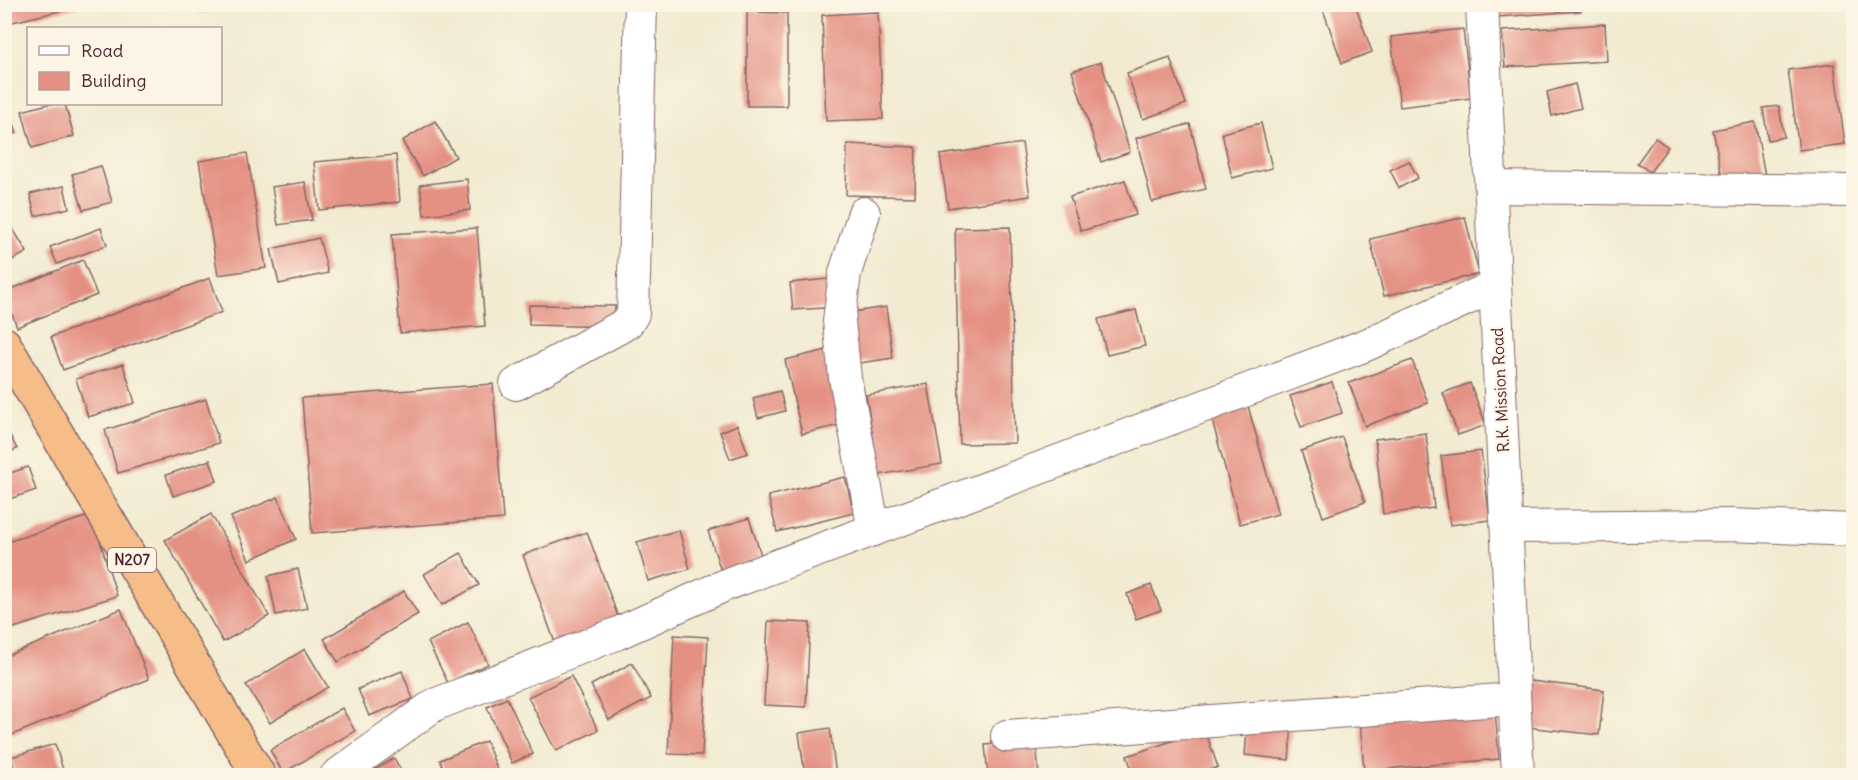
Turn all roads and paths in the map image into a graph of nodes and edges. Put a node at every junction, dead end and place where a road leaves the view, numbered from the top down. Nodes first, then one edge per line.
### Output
1 (641, 4) edge
2 (1482, 4) edge
3 (1491, 187) junction
4 (1854, 191) edge
5 (864, 213) dead end
6 (1496, 286) junction
7 (4, 344) edge
8 (516, 384) dead end
9 (1507, 527) junction
10 (874, 530) junction
11 (1854, 530) edge
12 (1514, 699) junction
13 (1007, 736) dead end
14 (259, 776) edge
15 (336, 776) edge
16 (1518, 776) edge

1 - 8 street
2 - 3 street, R.K. Mission Road
3 - 4 street
3 - 6 street, R.K. Mission Road
5 - 10 street
6 - 9 street, R.K. Mission Road
6 - 10 street
7 - 14 highway, N207
9 - 11 street
9 - 12 street, R.K. Mission Road
10 - 15 street
12 - 13 street
12 - 16 street, R.K. Mission Road

